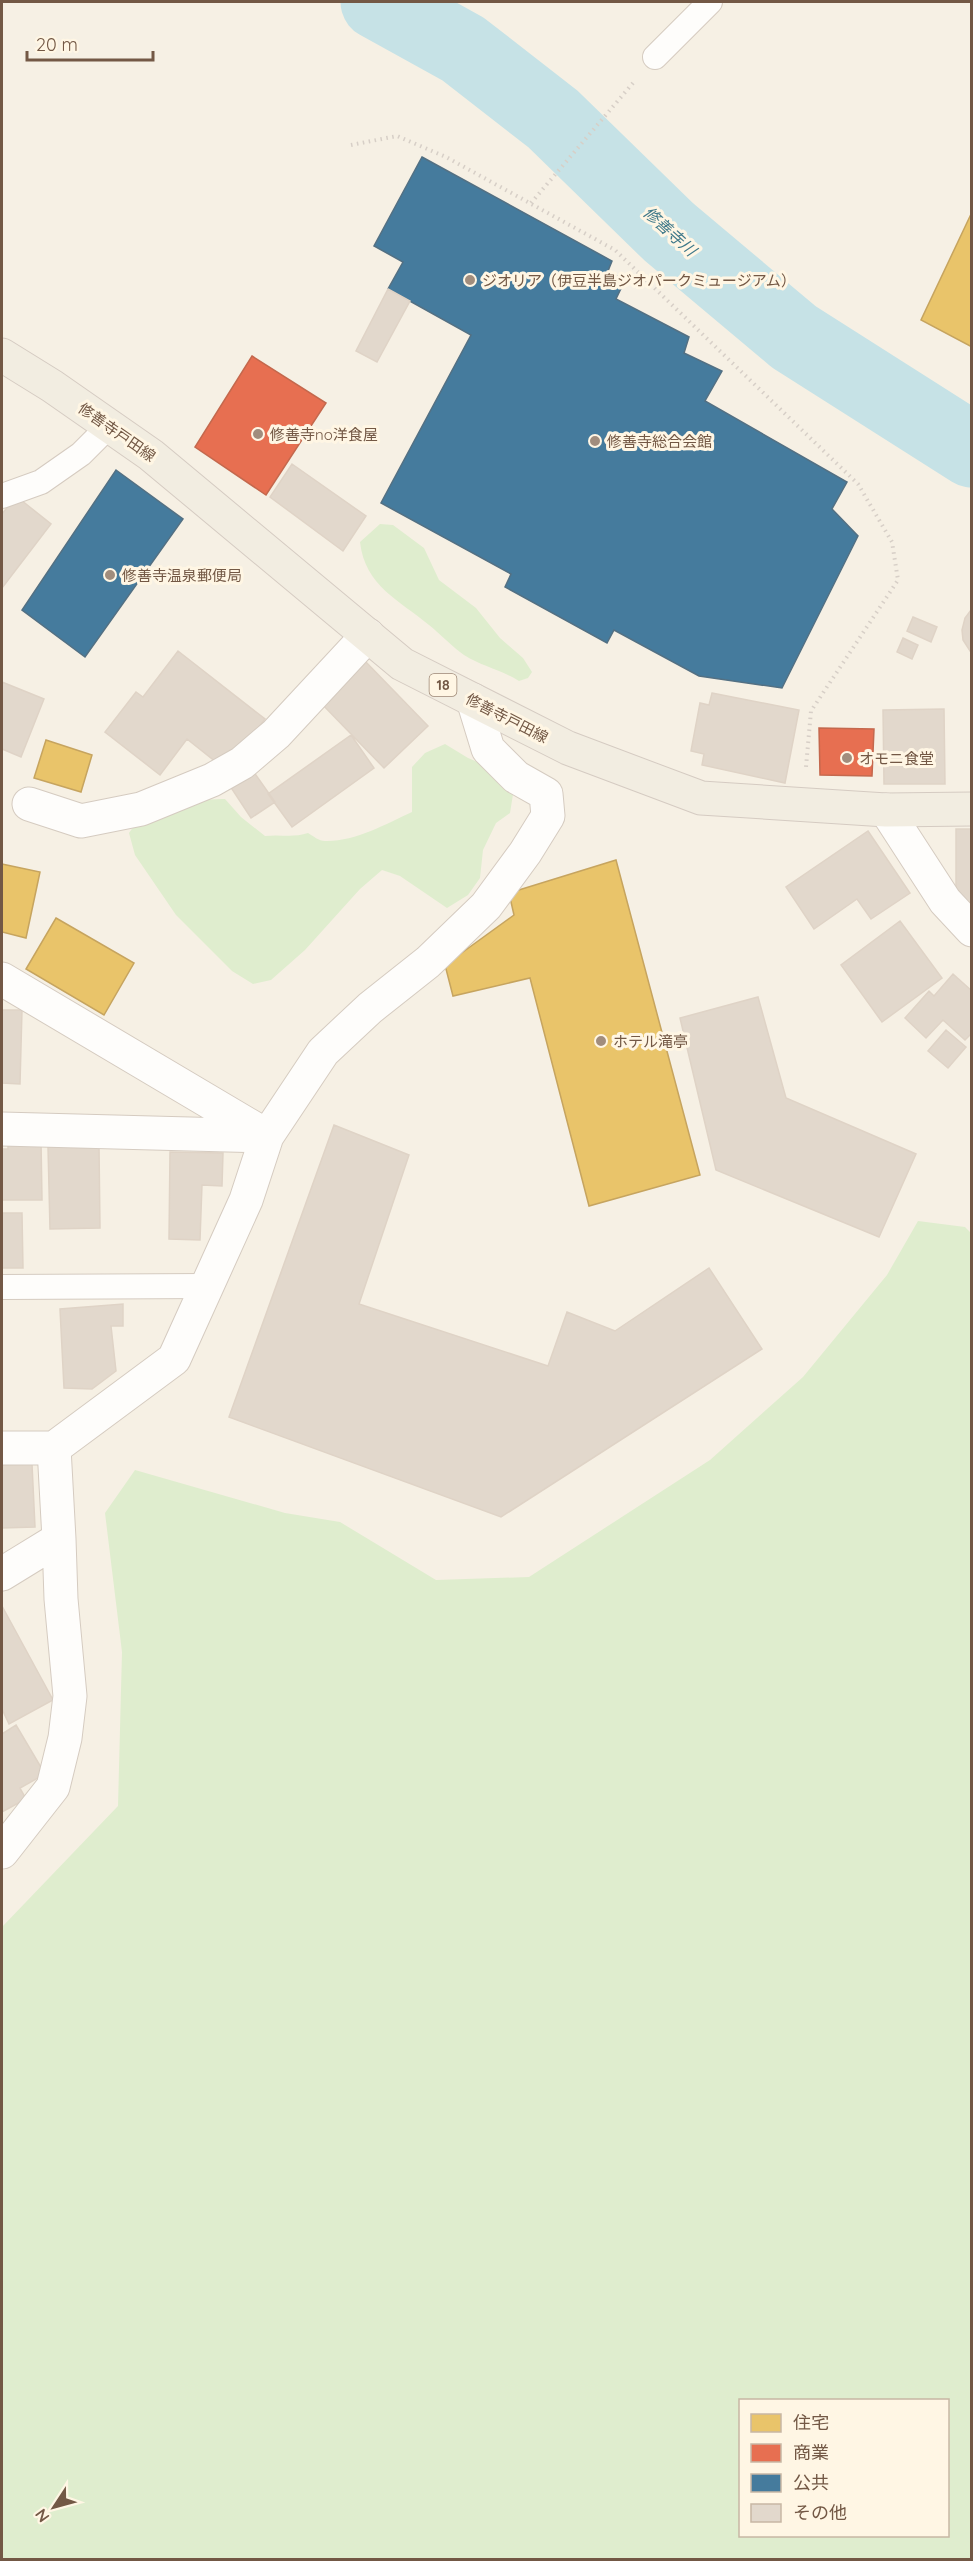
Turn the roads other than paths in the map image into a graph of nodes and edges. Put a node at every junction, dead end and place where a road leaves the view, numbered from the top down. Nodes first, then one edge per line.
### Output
1 (710, 2) edge
2 (655, 57) road end
3 (2, 355) edge
4 (109, 426) junction
5 (2, 496) edge
6 (368, 634) junction
7 (474, 700) junction
8 (29, 804) dead end
9 (972, 809) edge
10 (886, 810) junction
11 (972, 930) edge
12 (2, 979) edge
13 (2, 1129) edge
14 (267, 1136) junction
15 (207, 1286) junction
16 (2, 1287) edge
17 (2, 1448) edge
18 (54, 1448) junction
19 (59, 1539) junction
20 (2, 1574) edge
21 (2, 1852) edge

1 - 2 lane
3 - 4 main road, 修善寺戸田線 / 18
4 - 5 lane
4 - 6 main road, 修善寺戸田線 / 18
6 - 7 main road, 修善寺戸田線 / 18
6 - 8 street
7 - 10 main road, 修善寺戸田線 / 18
7 - 14 street
9 - 10 main road, 修善寺戸田線 / 18
10 - 11 street
12 - 14 street
13 - 14 street
14 - 15 street
15 - 16 lane
15 - 18 street
17 - 18 street
18 - 19 street
19 - 20 street
19 - 21 street

